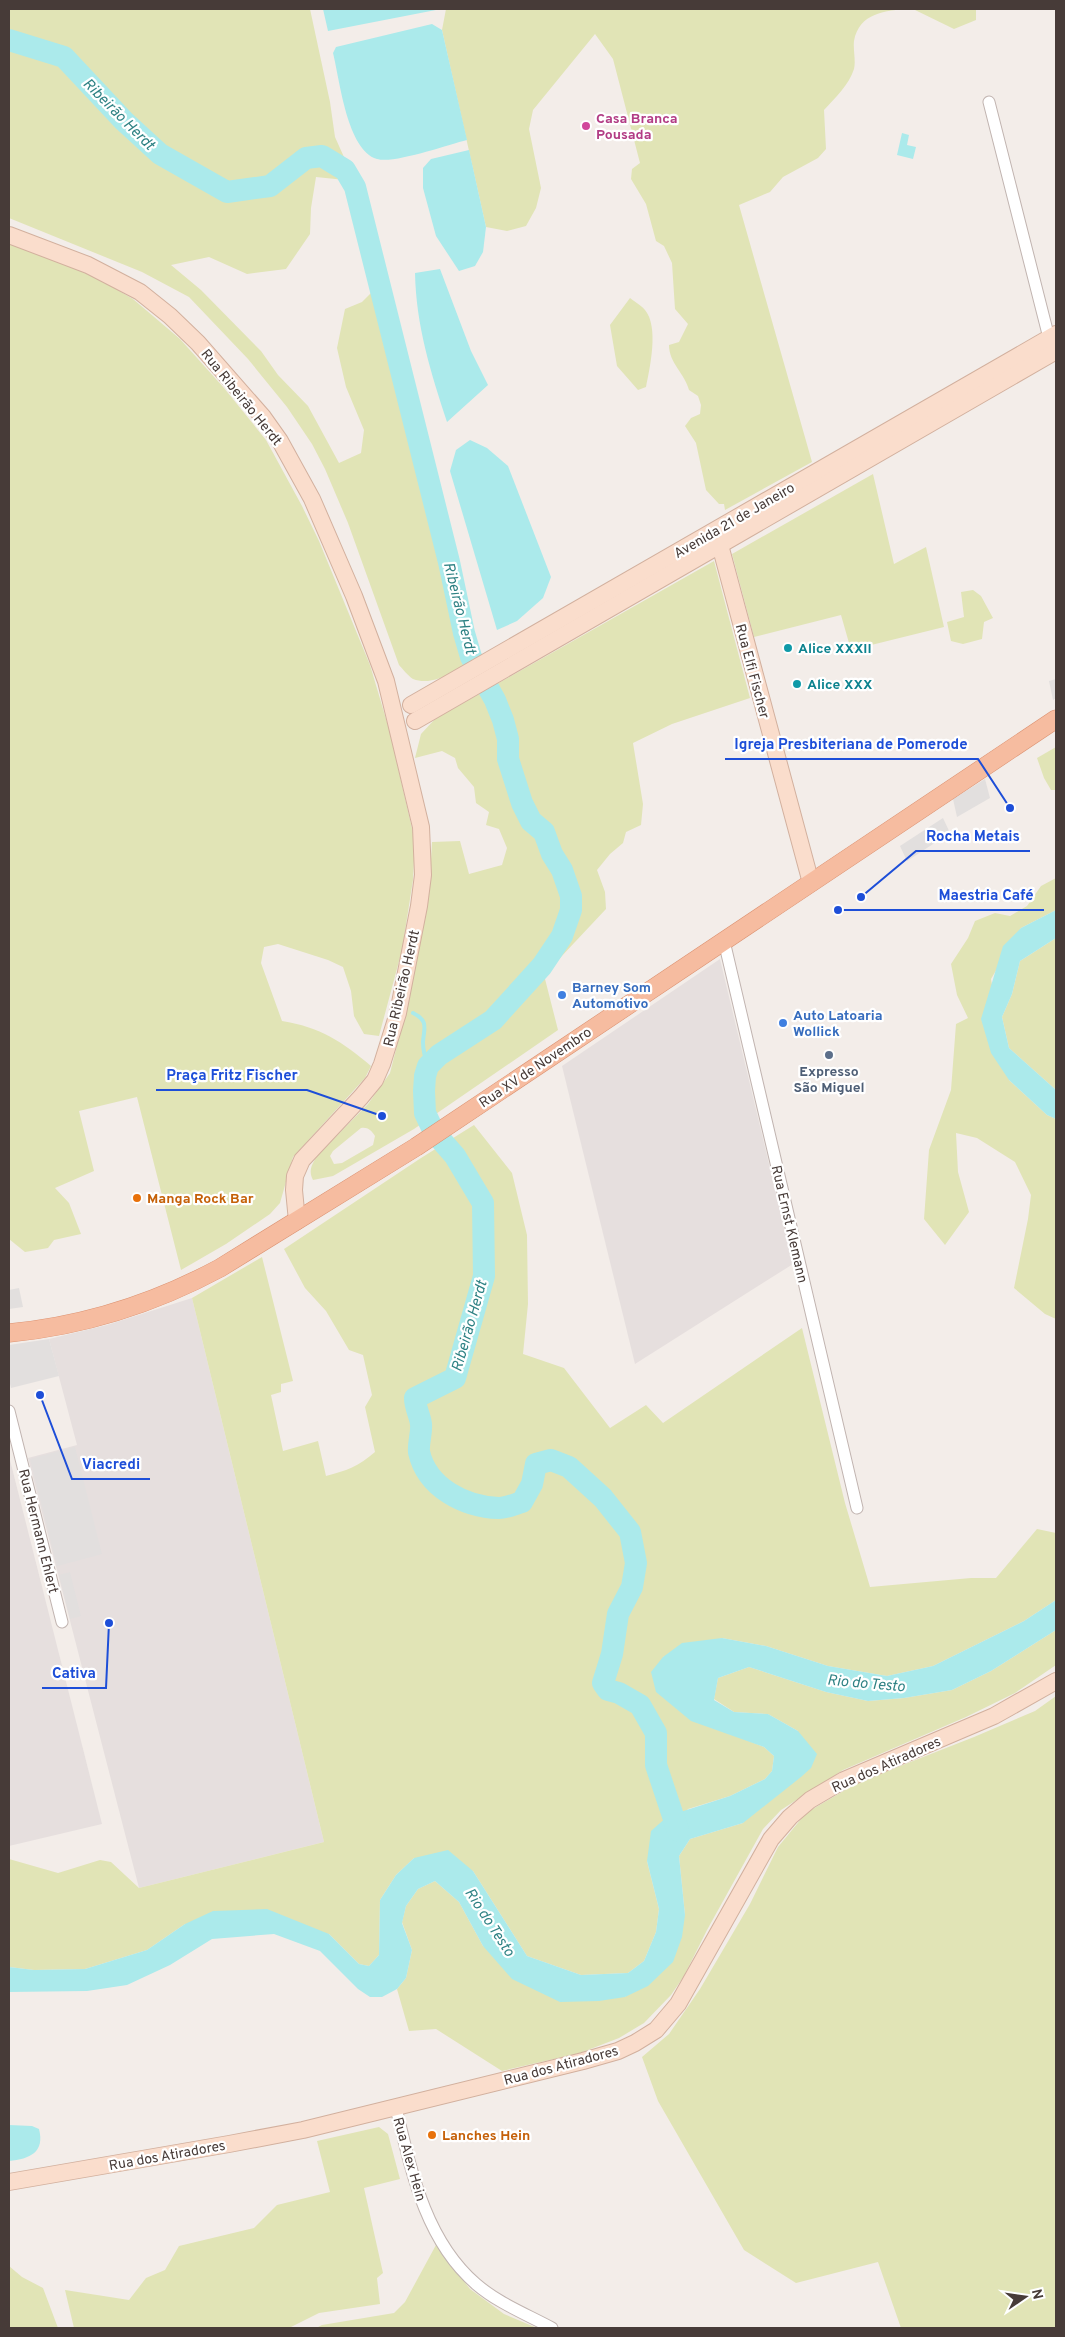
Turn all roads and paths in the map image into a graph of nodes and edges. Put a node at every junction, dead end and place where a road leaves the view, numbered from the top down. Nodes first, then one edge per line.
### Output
1 (989, 102) dead end
2 (9, 236) edge
3 (1054, 341) edge
4 (720, 546) junction
5 (489, 669) junction
6 (386, 681) junction
7 (412, 713) junction
8 (395, 717) junction
9 (1056, 719) edge
10 (406, 756) junction
11 (811, 883) junction
12 (724, 941) junction
13 (297, 1221) junction
14 (9, 1333) edge
15 (9, 1411) edge
16 (857, 1508) dead end
17 (62, 1622) dead end
18 (1056, 1681) edge
19 (396, 2108) junction
20 (9, 2182) edge
21 (552, 2328) edge

1 - 3 street
2 - 6 street, Rua Ribeirão Herdt
3 - 4 street, Avenida 21 de Janeiro
3 - 5 street, Avenida 21 de Janeiro
4 - 5 street, Avenida 21 de Janeiro
4 - 11 street, Rua Elfi Fischer
5 - 7 street, Avenida 21 de Janeiro
6 - 7 street, Rua Ribeirão Herdt
6 - 8 street, Rua Ribeirão Herdt
7 - 8 street
7 - 10 street, Rua Ribeirão Herdt
8 - 10 street, Rua Ribeirão Herdt
9 - 11 main road, Rua XV de Novembro
10 - 13 street, Rua Ribeirão Herdt
11 - 12 main road, Rua XV de Novembro
12 - 13 main road, Rua XV de Novembro
12 - 16 street, Rua Ernst Klemann
13 - 14 main road, Rua XV de Novembro
15 - 17 street, Rua Hermann Ehlert
18 - 19 street, Rua dos Atiradores
19 - 20 street, Rua dos Atiradores
19 - 21 street, Rua Alex Hein

